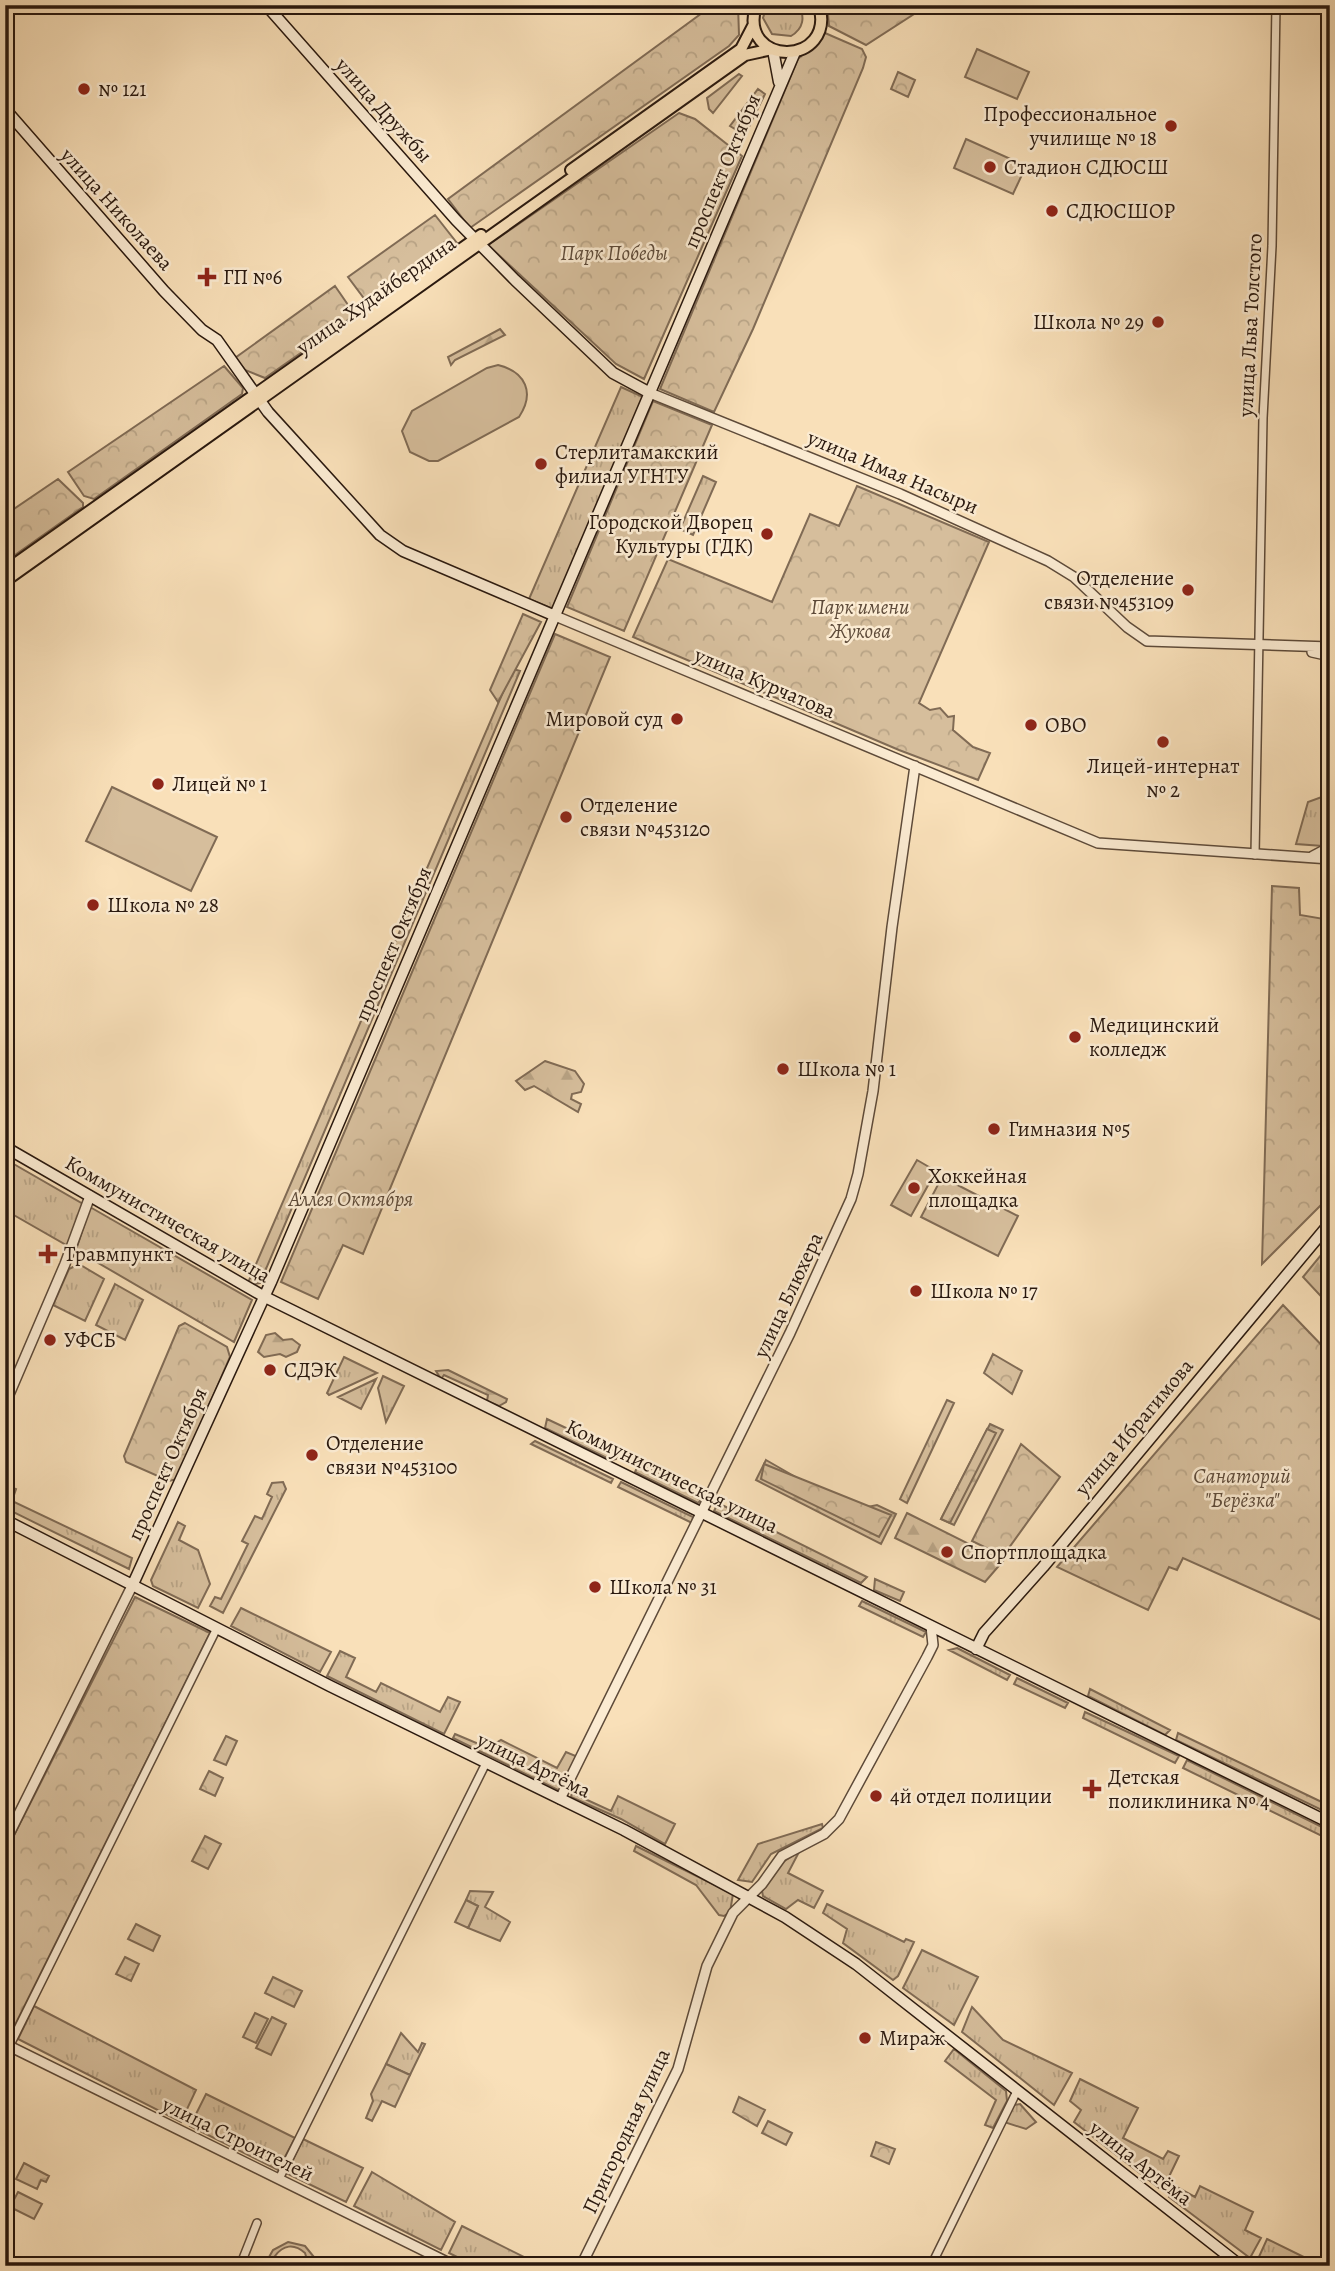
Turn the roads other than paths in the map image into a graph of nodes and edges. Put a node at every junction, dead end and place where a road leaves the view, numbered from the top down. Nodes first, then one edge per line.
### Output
1 (266, 5) edge
2 (756, 5) edge
3 (1276, 5) edge
4 (822, 8) edge
5 (754, 26) junction
6 (772, 50) junction
7 (795, 52) junction
8 (779, 86) junction
9 (5, 109) edge
10 (478, 242) junction
11 (650, 393) junction
12 (257, 399) junction
13 (5, 571) edge
14 (5, 581) edge
15 (553, 615) junction
16 (1330, 640) edge
17 (1258, 646) junction
18 (1269, 646) junction
19 (1330, 647) edge
20 (1330, 656) edge
21 (915, 766) junction
22 (1330, 847) edge
23 (1255, 855) junction
24 (1307, 858) junction
25 (1330, 859) edge
26 (5, 1147) edge
27 (90, 1196) junction
28 (1330, 1223) edge
29 (263, 1296) junction
30 (5, 1404) edge
31 (701, 1513) junction
32 (5, 1520) edge
33 (134, 1584) junction
34 (931, 1626) junction
35 (217, 1628) junction
36 (984, 1633) junction
37 (956, 1639) junction
38 (933, 1645) junction
39 (976, 1649) junction
40 (486, 1763) junction
41 (560, 1798) junction
42 (1330, 1823) edge
43 (5, 1842) edge
44 (749, 1896) junction
45 (7, 2049) edge
46 (1017, 2091) junction
47 (279, 2179) junction
48 (257, 2223) dead end
49 (5, 2261) edge
50 (26, 2266) edge
51 (240, 2266) edge
52 (455, 2266) edge
53 (581, 2266) edge
54 (931, 2266) edge
55 (1241, 2266) edge

1 - 10 main road, улица Дружбы
2 - 5 main road
3 - 17 street, улица Льва Толстого
4 - 7 main road
5 - 6 main road
5 - 10 main road, улица Худайбердина
6 - 7 main road
6 - 8 main road
6 - 10 main road, улица Худайбердина
7 - 8 main road, проспект Октября
8 - 11 main road, проспект Октября
9 - 12 main road, улица Николаева
10 - 11 main road, улица Имая Насыри
10 - 12 main road, улица Худайбердина
11 - 15 main road, проспект Октября
11 - 17 street, улица Имая Насыри
12 - 13 main road, улица Худайбердина
12 - 14 main road, улица Худайбердина
12 - 15 main road, улица Курчатова
15 - 21 street, улица Курчатова
15 - 29 main road, проспект Октября
16 - 18 street
17 - 18 street, улица Имая Насыри
17 - 23 street, улица Льва Толстого
18 - 19 street, улица Имая Насыри
18 - 20 street
21 - 23 street, улица Курчатова
21 - 31 street, улица Блюхера
22 - 24 street
23 - 24 street, улица Курчатова
24 - 25 street, улица Курчатова
26 - 27 main road, Коммунистическая улица
27 - 29 main road, Коммунистическая улица
27 - 30 street
28 - 36 main road, улица Ибрагимова
29 - 31 main road, Коммунистическая улица
29 - 33 main road, проспект Октября
31 - 34 main road, Коммунистическая улица
31 - 41 street, улица Блюхера
32 - 33 main road, улица Артёма
33 - 35 main road, улица Артёма
33 - 43 street, проспект Октября
34 - 37 main road, Коммунистическая улица
34 - 38 street
35 - 40 main road, улица Артёма
35 - 45 street
36 - 37 main road
36 - 39 main road, улица Ибрагимова
37 - 38 street
37 - 39 main road, Коммунистическая улица
38 - 44 street, Пригородная улица
39 - 42 main road, Коммунистическая улица
40 - 41 main road, улица Артёма
40 - 47 street
41 - 44 main road, улица Артёма
44 - 46 main road, улица Артёма
44 - 53 street, Пригородная улица
45 - 47 street, улица Строителей
46 - 54 street
46 - 55 main road, улица Артёма
47 - 52 street, улица Строителей
48 - 51 street
49 - 50 street

